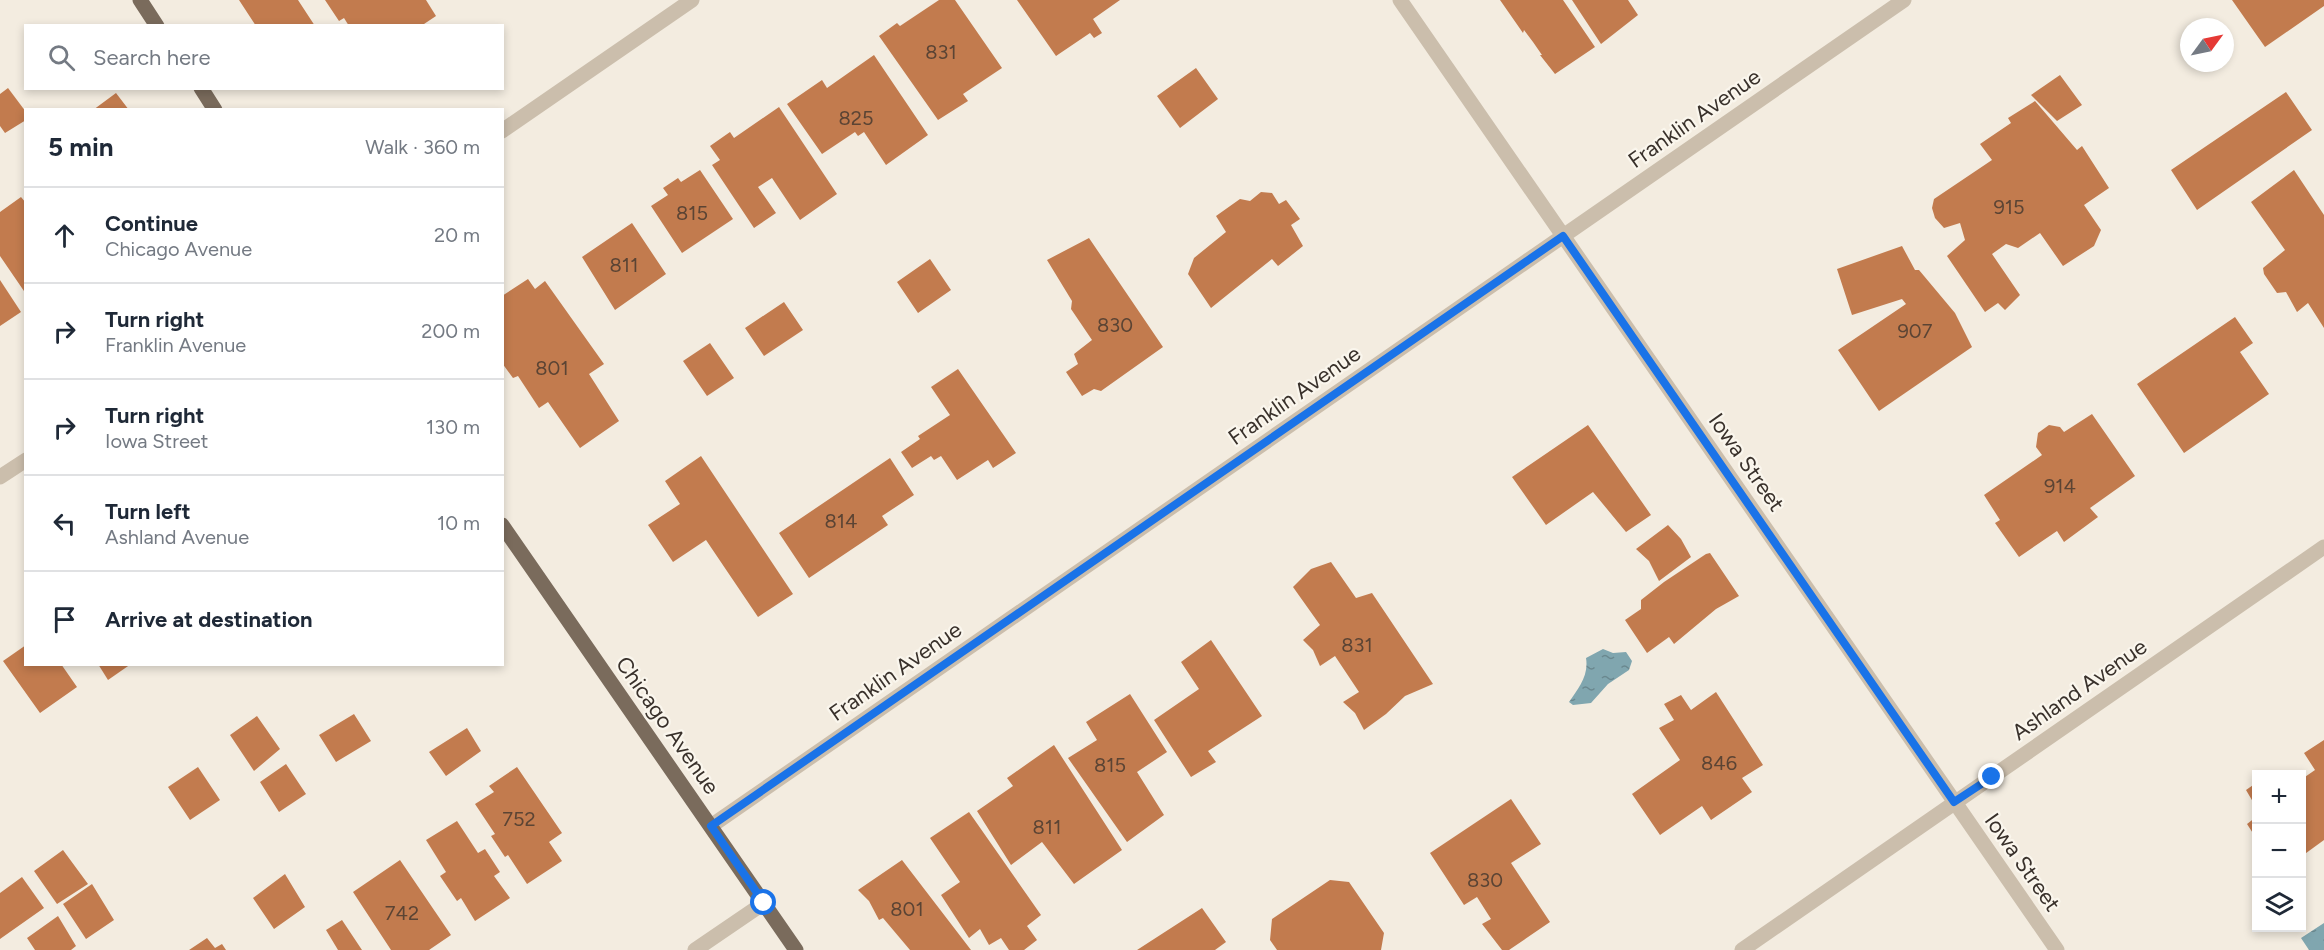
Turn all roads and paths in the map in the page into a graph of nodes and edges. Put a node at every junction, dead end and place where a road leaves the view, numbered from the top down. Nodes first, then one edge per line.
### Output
1 (140, 0) edge
2 (692, 0) edge
3 (1400, 0) edge
4 (1904, 0) edge
5 (156, 24) edge
6 (202, 90) edge
7 (214, 108) edge
8 (504, 130) edge
9 (1563, 236) junction
10 (24, 461) edge
11 (0, 477) edge
12 (504, 528) edge
13 (2324, 547) edge
14 (1954, 802) junction
15 (711, 826) junction
16 (764, 903) junction
17 (695, 950) edge
18 (796, 950) edge
19 (1742, 950) edge
20 (2057, 950) edge

1 - 5 main road
2 - 8 street
3 - 9 street, Iowa Street
4 - 9 street, Franklin Avenue
6 - 7 main road
9 - 14 street, Iowa Street
9 - 15 street, Franklin Avenue
10 - 11 street
12 - 15 main road, Chicago Avenue
13 - 14 street, Ashland Avenue
14 - 19 street, Ashland Avenue
14 - 20 street, Iowa Street
15 - 16 main road, Chicago Avenue
16 - 17 street
16 - 18 main road, Chicago Avenue

